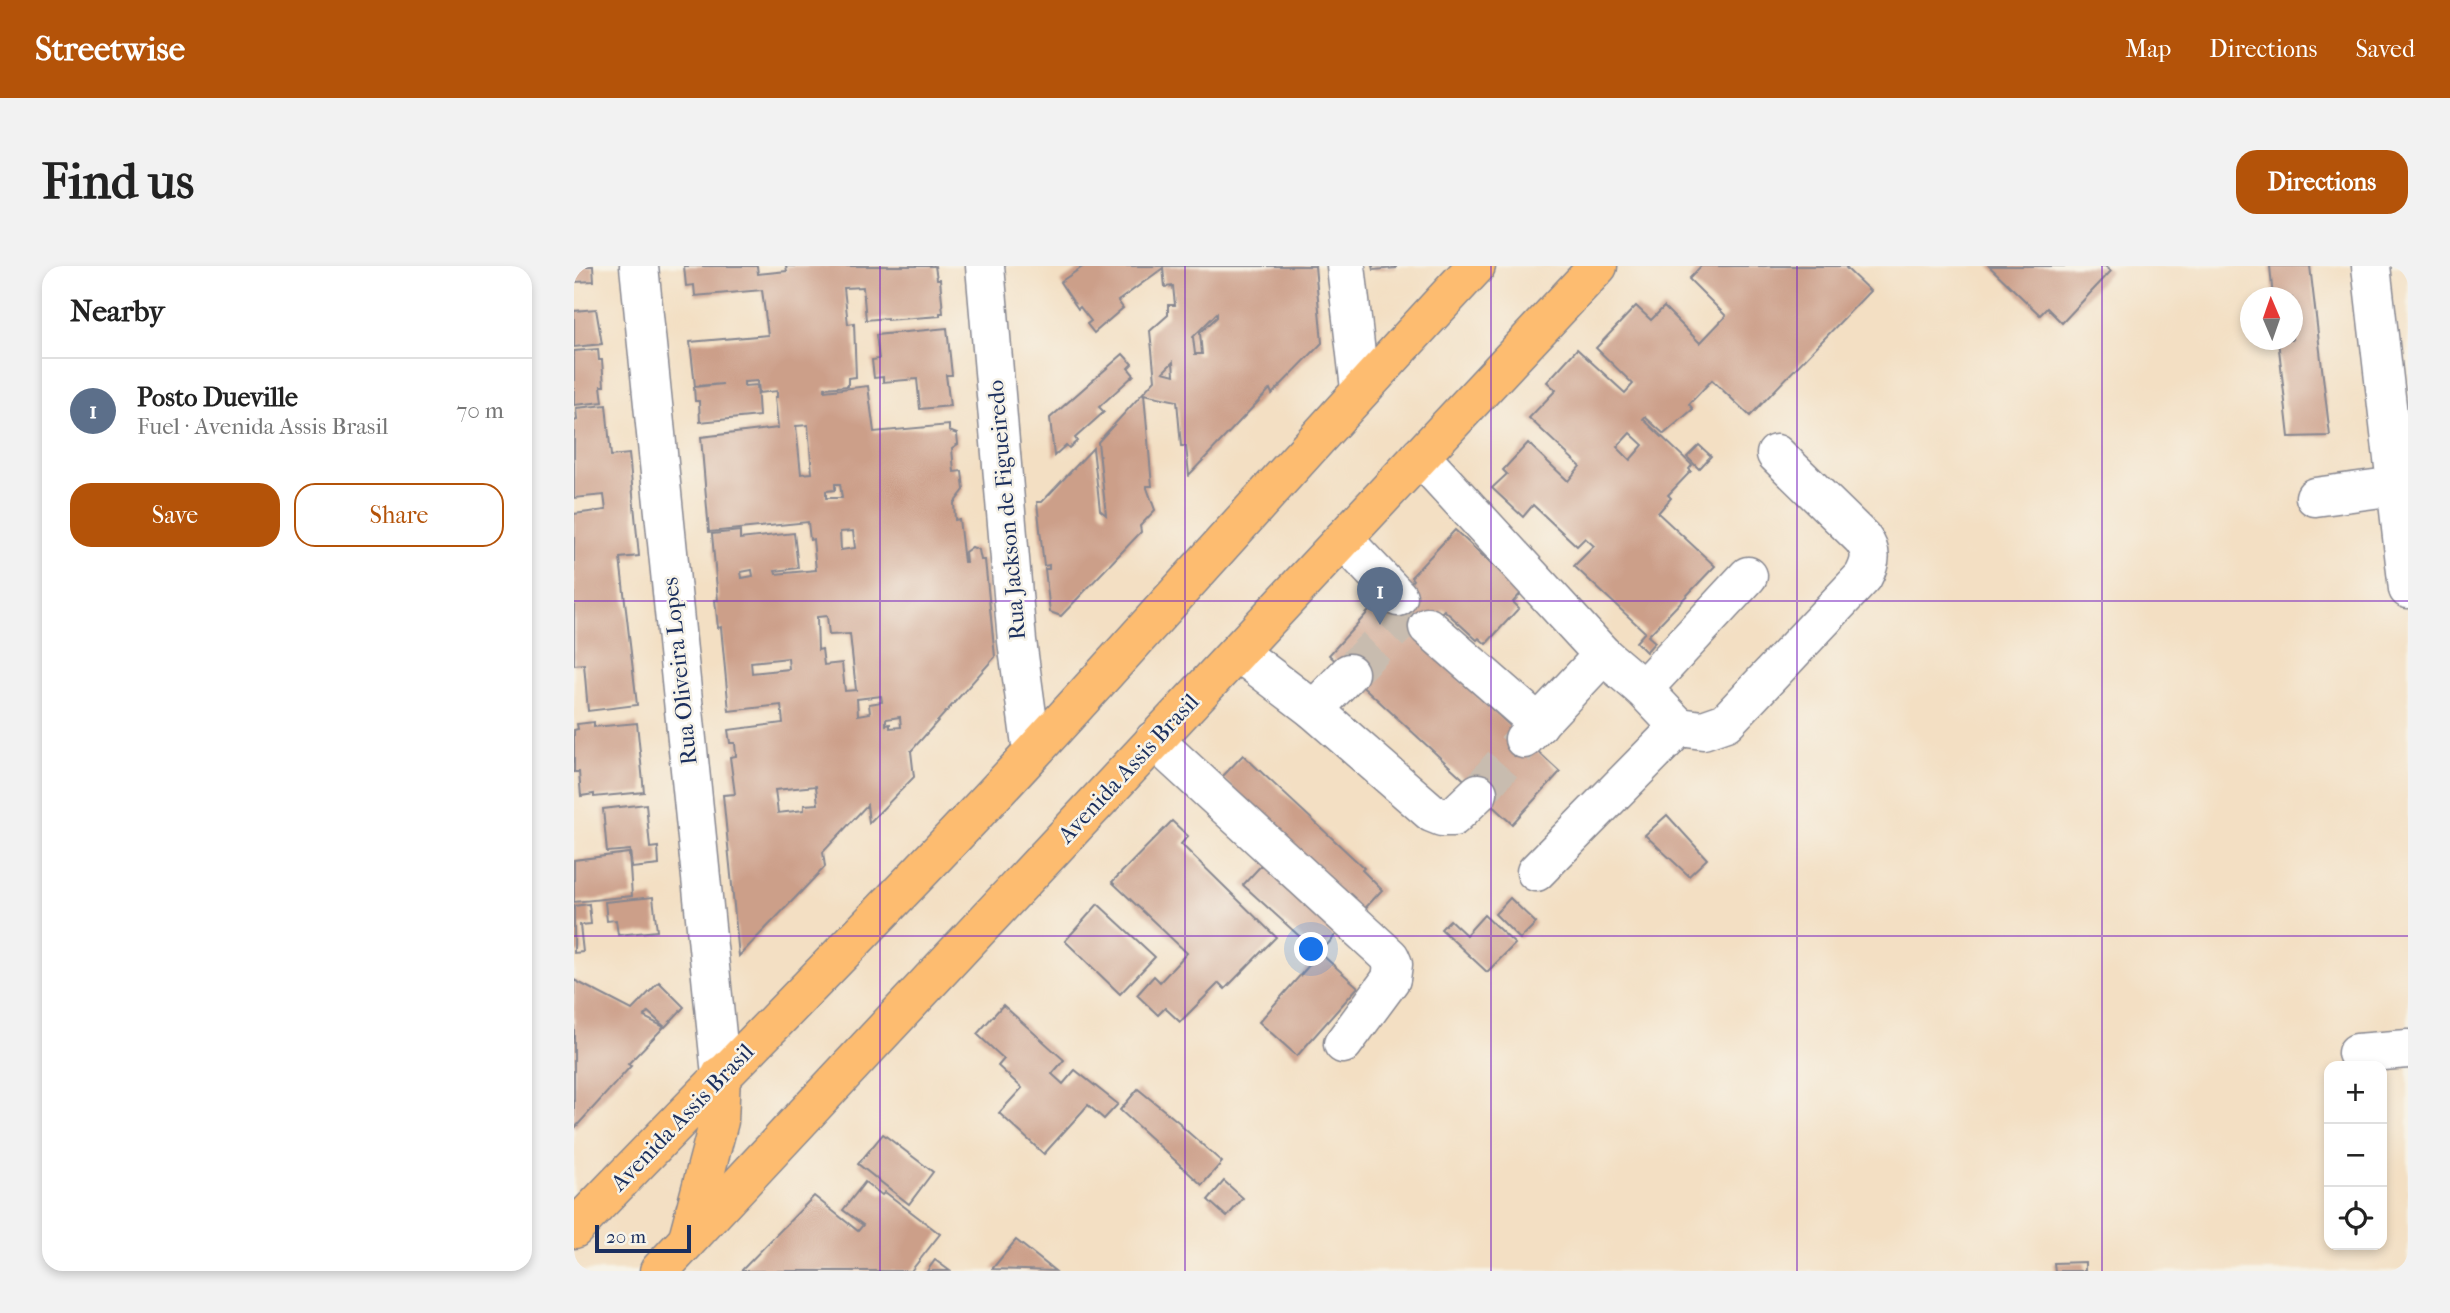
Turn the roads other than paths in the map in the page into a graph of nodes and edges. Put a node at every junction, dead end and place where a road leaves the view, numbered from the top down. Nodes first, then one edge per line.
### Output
1 (639, 266) edge
2 (985, 266) edge
3 (1346, 266) edge
4 (1476, 266) edge
5 (1598, 266) edge
6 (2371, 266) edge
7 (2393, 321) edge
8 (1360, 389) junction
9 (1776, 454) dead end
10 (1420, 456) junction
11 (2396, 486) junction
12 (2315, 497) dead end
13 (1343, 538) junction
14 (1748, 576) dead end
15 (2408, 589) edge
16 (1398, 597) dead end
17 (1428, 627) dead end
18 (1238, 652) junction
19 (1604, 655) junction
20 (1349, 673) tunnel mouth
21 (1643, 689) junction
22 (1314, 710) junction
23 (1679, 727) junction
24 (1154, 740) junction
25 (1032, 752) junction
26 (1478, 793) tunnel mouth
27 (1536, 872) dead end
28 (1343, 1044) dead end
29 (2408, 1049) edge
30 (2357, 1053) dead end
31 (721, 1075) junction
32 (574, 1229) edge
33 (687, 1240) junction
34 (659, 1271) edge

1 - 31 street, Rua Oliveira Lopes
2 - 25 street, Rua Jackson de Figueiredo
3 - 8 street
4 - 8 main road, Avenida Assis Brasil
5 - 10 main road, Avenida Assis Brasil
6 - 7 street
7 - 11 street
8 - 25 main road, Avenida Assis Brasil
9 - 23 street
10 - 13 main road, Avenida Assis Brasil
10 - 19 street
11 - 12 street
11 - 15 street
13 - 16 street
13 - 18 main road, Avenida Assis Brasil
14 - 21 street
17 - 19 street
18 - 22 street
18 - 24 main road, Avenida Assis Brasil
19 - 21 street
20 - 22 street
21 - 23 street
22 - 26 street
23 - 27 street
24 - 28 street
24 - 33 main road, Avenida Assis Brasil
25 - 31 main road, Avenida Assis Brasil
29 - 30 street
31 - 32 main road, Avenida Assis Brasil
31 - 33 main road
33 - 34 main road, Avenida Assis Brasil

